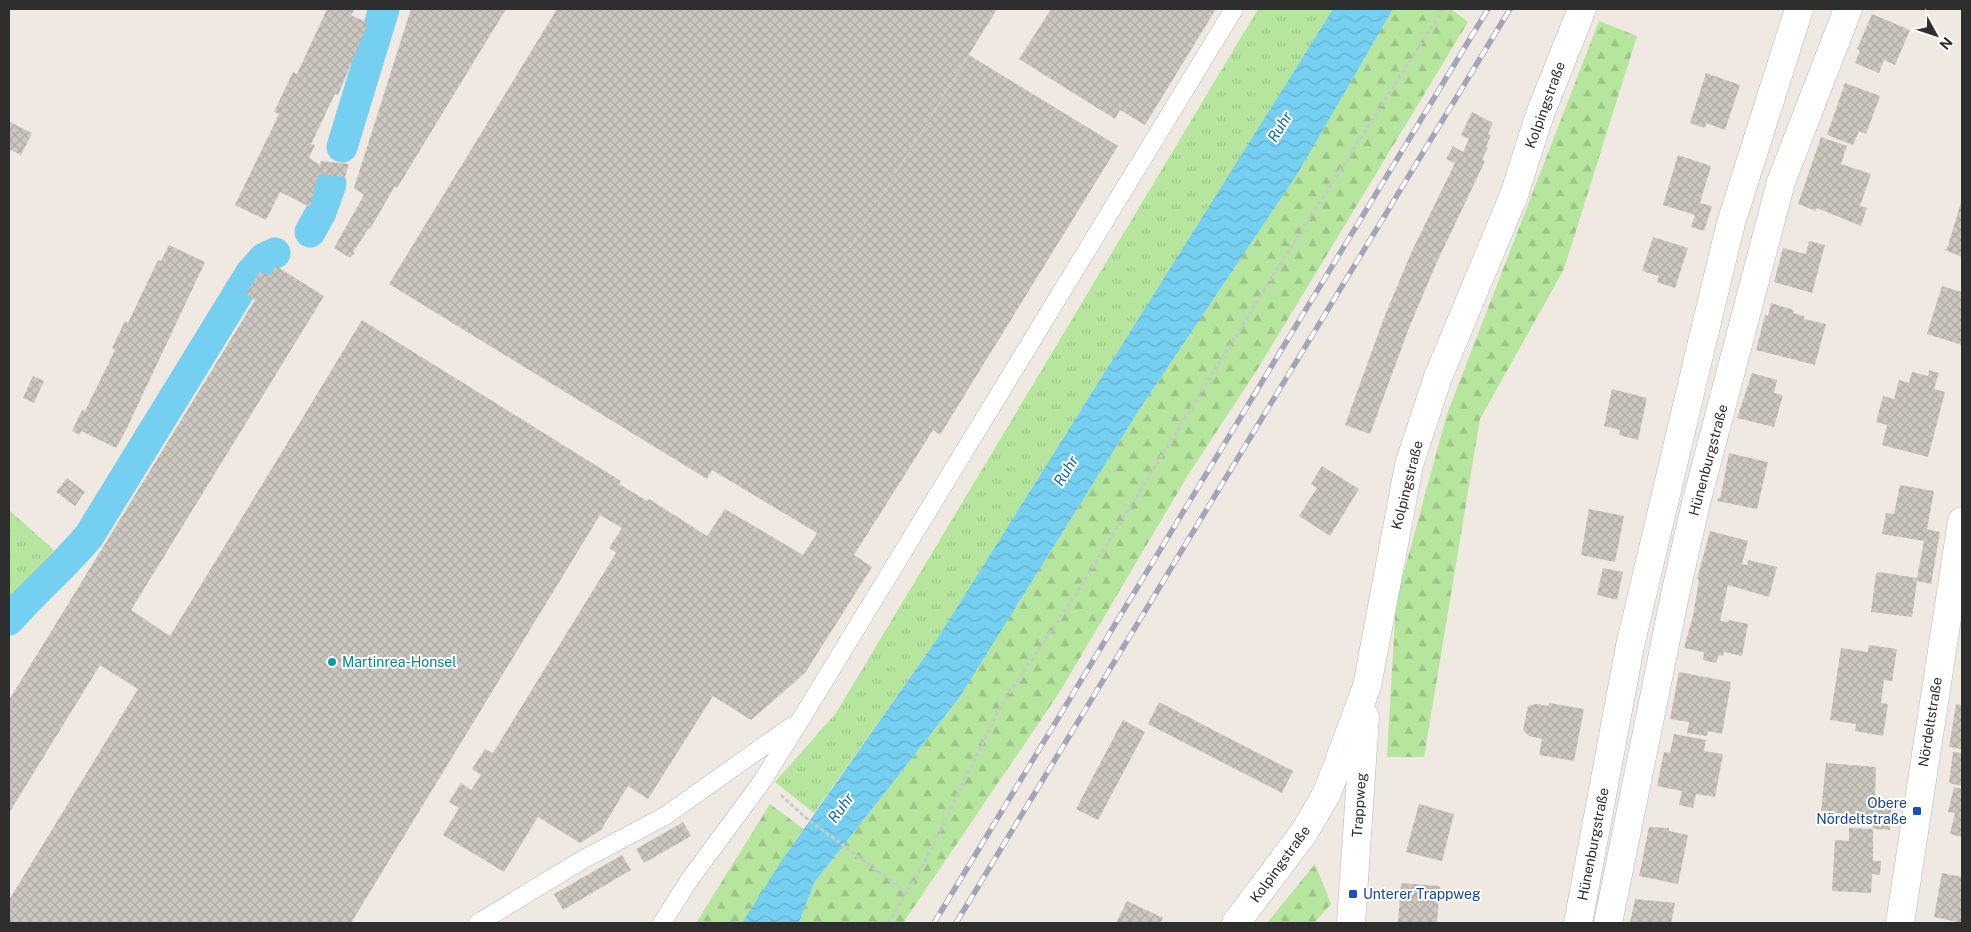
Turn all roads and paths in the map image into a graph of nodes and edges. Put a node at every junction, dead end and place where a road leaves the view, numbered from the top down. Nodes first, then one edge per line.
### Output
1 (1234, 9) edge
2 (1443, 9) edge
3 (1582, 9) edge
4 (1800, 9) edge
5 (1848, 9) edge
6 (1962, 521) edge
7 (1367, 686) junction
8 (801, 720) junction
9 (777, 792) dead end
10 (906, 893) junction
11 (478, 923) edge
12 (662, 923) edge
13 (888, 923) edge
14 (1236, 923) edge
15 (1351, 923) edge
16 (1578, 923) edge
17 (1608, 923) edge
18 (1900, 923) edge

1 - 8 lane
2 - 10 path
3 - 7 street, Kolpingstraße
4 - 16 street, Hünenburgstraße
5 - 17 street, Hünenburgstraße
6 - 18 street, Nördeltstraße
7 - 14 street, Kolpingstraße
7 - 15 street, Trappweg
8 - 11 lane
8 - 12 lane
9 - 10 path
10 - 13 path

